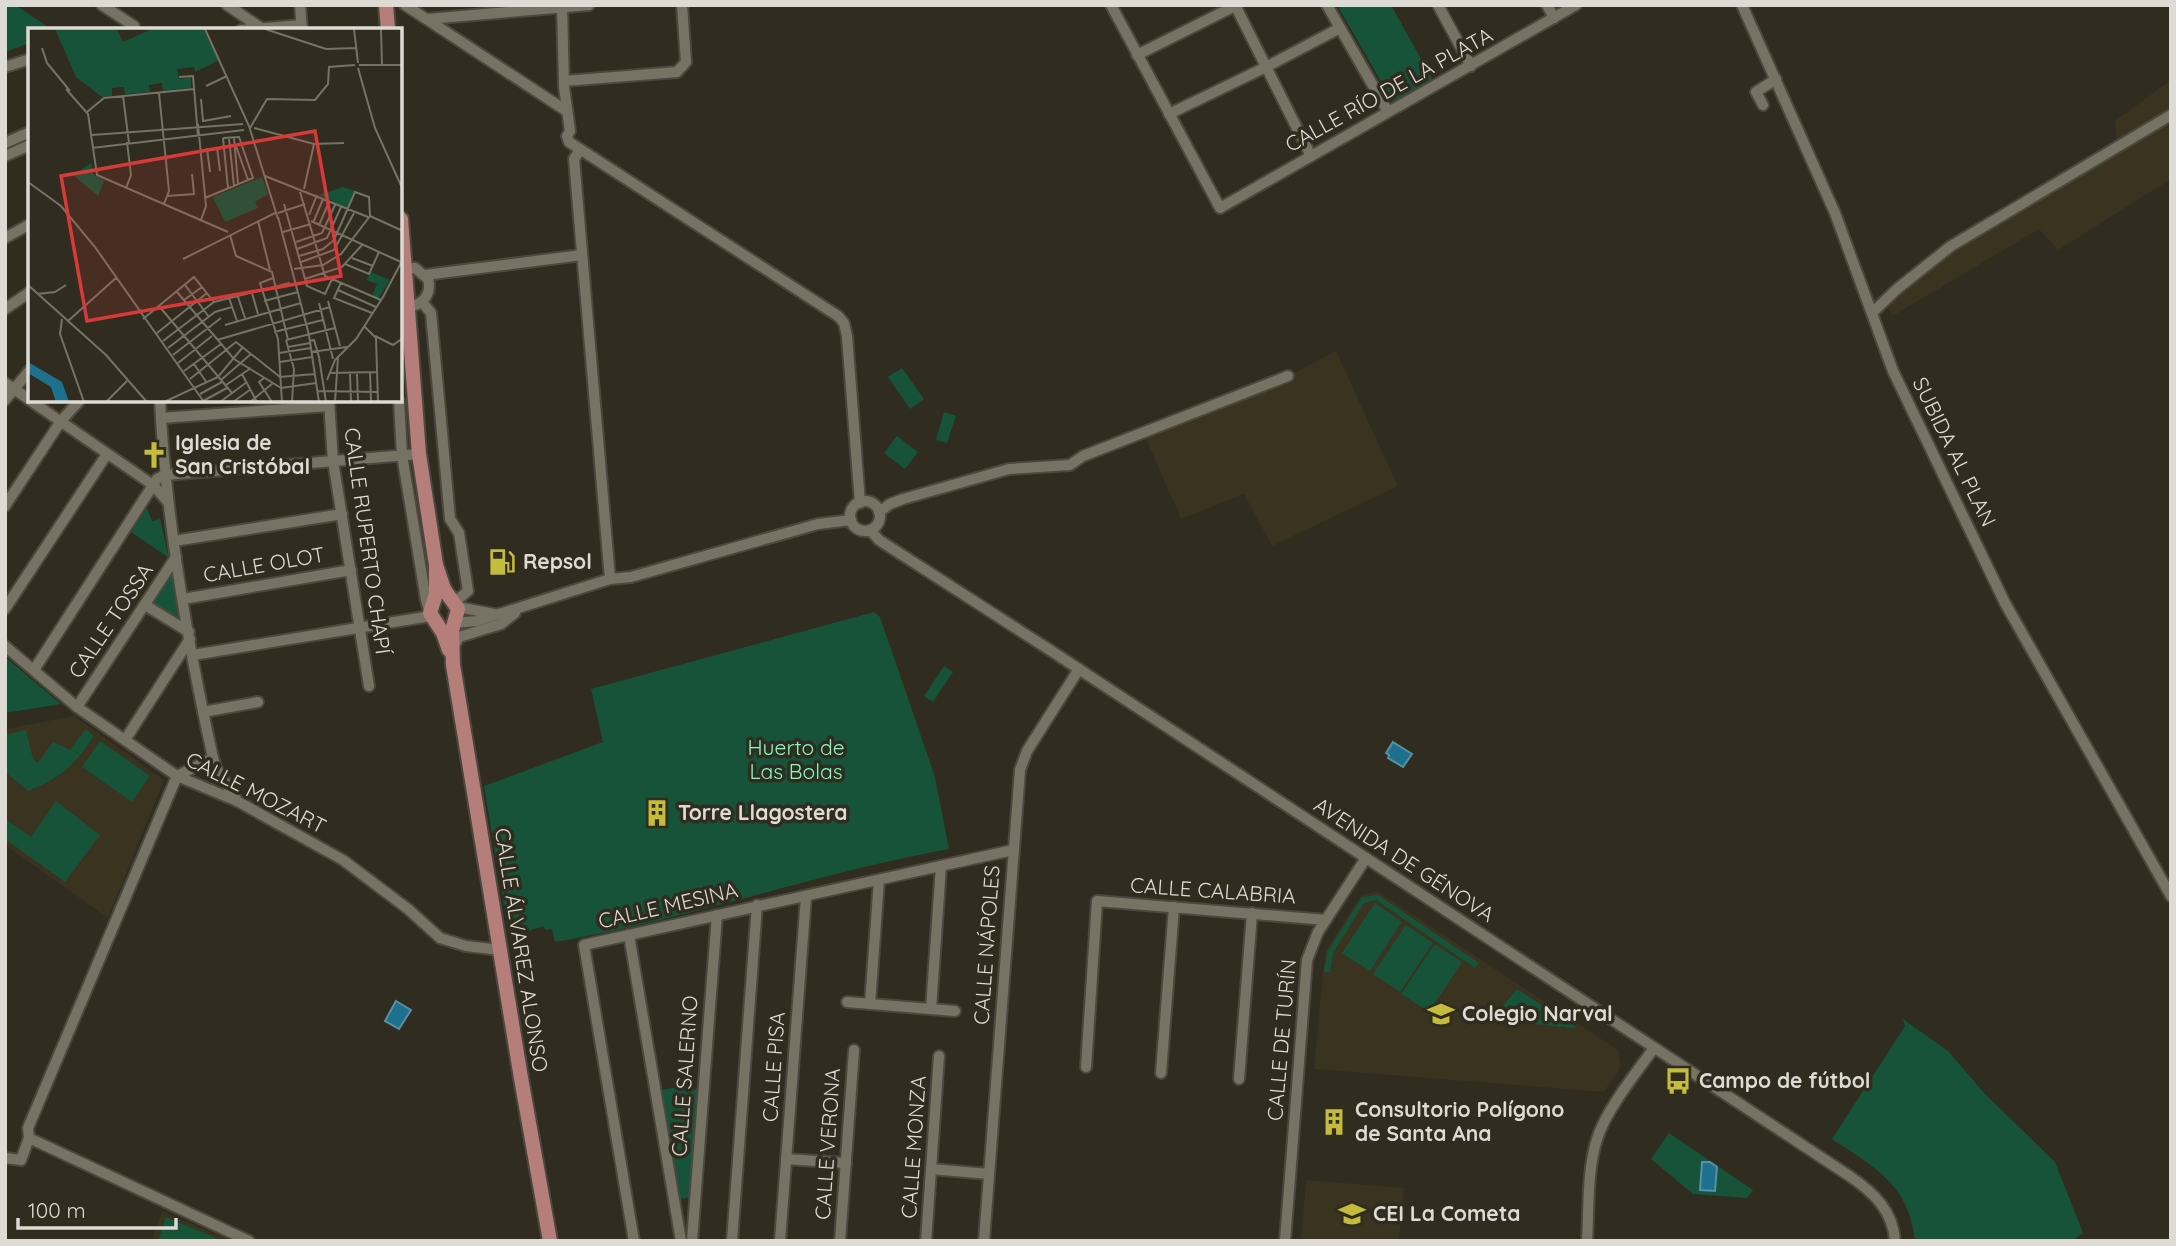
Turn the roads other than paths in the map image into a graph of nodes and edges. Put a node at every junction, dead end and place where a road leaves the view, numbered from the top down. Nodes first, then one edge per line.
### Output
1 (102, 5) edge
2 (227, 5) edge
3 (300, 5) edge
4 (405, 5) edge
5 (589, 5) edge
6 (682, 5) edge
7 (1111, 5) edge
8 (1327, 5) edge
9 (1438, 5) edge
10 (1547, 5) edge
11 (1576, 5) edge
12 (1742, 5) edge
13 (562, 6) edge
14 (1236, 6) edge
15 (386, 10) edge
16 (1554, 18) junction
17 (428, 19) junction
18 (301, 27) edge
19 (134, 28) edge
20 (261, 28) joint
21 (388, 28) edge
22 (1340, 28) junction
23 (1137, 55) junction
24 (28, 59) edge
25 (1471, 66) junction
26 (5, 67) edge
27 (1266, 67) junction
28 (1776, 79) junction
29 (564, 81) junction
30 (1763, 105) dead end
31 (565, 110) junction
32 (1388, 112) junction
33 (1169, 114) junction
34 (2171, 115) edge
35 (28, 133) edge
36 (5, 143) edge
37 (28, 146) edge
38 (580, 150) junction
39 (5, 156) edge
40 (1311, 156) junction
41 (28, 225) edge
42 (5, 238) edge
43 (582, 255) junction
44 (402, 268) edge
45 (425, 275) junction
46 (28, 293) edge
47 (422, 302) junction
48 (404, 306) edge
49 (5, 309) edge
50 (1872, 313) junction
51 (28, 372) edge
52 (1288, 376) dead end
53 (9, 386) edge
54 (28, 399) edge
55 (5, 400) edge
56 (33, 402) edge
57 (78, 402) edge
58 (160, 402) edge
59 (399, 402) edge
60 (329, 403) edge
61 (161, 418) junction
62 (61, 421) junction
63 (107, 454) junction
64 (419, 454) junction
65 (402, 455) junction
66 (333, 461) junction
67 (165, 475) junction
68 (153, 485) junction
69 (168, 502) junction
70 (860, 503) junction
71 (5, 506) edge
72 (879, 512) junction
73 (342, 514) junction
74 (851, 520) junction
75 (870, 530) junction
76 (174, 541) junction
77 (176, 557) junction
78 (436, 565) junction
79 (351, 570) junction
80 (610, 579) junction
81 (183, 598) junction
82 (455, 603) junction
83 (145, 605) junction
84 (524, 608) junction
85 (5, 609) edge
86 (431, 618) junction
87 (454, 623) junction
88 (360, 627) junction
89 (189, 635) junction
90 (5, 646) edge
91 (193, 655) junction
92 (453, 660) junction
93 (1079, 669) junction
94 (34, 670) junction
95 (369, 686) dead end
96 (258, 702) dead end
97 (77, 706) junction
98 (203, 712) junction
99 (125, 740) junction
100 (213, 758) junction
101 (177, 776) junction
102 (237, 801) junction
103 (1013, 850) junction
104 (1366, 858) junction
105 (941, 866) junction
106 (879, 880) junction
107 (2171, 895) edge
108 (806, 897) junction
109 (757, 905) junction
110 (1174, 907) junction
111 (1252, 913) junction
112 (717, 915) junction
113 (1326, 920) junction
114 (629, 935) junction
115 (500, 950) junction
116 (847, 1002) dead end
117 (870, 1004) junction
118 (931, 1009) junction
119 (955, 1011) dead end
120 (1654, 1048) junction
121 (854, 1050) dead end
122 (939, 1056) dead end
123 (1086, 1067) dead end
124 (1161, 1073) dead end
125 (1239, 1079) dead end
126 (29, 1138) junction
127 (5, 1158) edge
128 (786, 1159) junction
129 (846, 1163) junction
130 (931, 1170) junction
131 (989, 1174) junction
132 (249, 1241) edge
133 (550, 1241) edge
134 (634, 1241) edge
135 (681, 1241) edge
136 (692, 1241) edge
137 (732, 1241) edge
138 (780, 1241) edge
139 (840, 1241) edge
140 (926, 1241) edge
141 (984, 1241) edge
142 (1285, 1241) edge
143 (1587, 1241) edge
144 (1895, 1241) edge

1 - 19 street
2 - 20 street
3 - 18 street
4 - 17 street
5 - 13 street
6 - 29 street
7 - 23 street
8 - 22 street
9 - 25 street
10 - 16 street
11 - 16 street, CALLE RÍO DE LA PLATA
12 - 28 street, SUBIDA AL PLAN
13 - 17 street
13 - 29 street
14 - 23 street
14 - 27 street
15 - 21 main road
16 - 25 street, CALLE RÍO DE LA PLATA
17 - 31 street
18 - 20 street
22 - 27 street
22 - 32 street
23 - 33 street
24 - 26 street
25 - 32 street, CALLE RÍO DE LA PLATA
27 - 33 street
27 - 40 street
28 - 30 street
28 - 50 street, SUBIDA AL PLAN
29 - 31 street
31 - 38 street
32 - 40 street, CALLE RÍO DE LA PLATA
33 - 40 street, CALLE RÍO DE LA PLATA
34 - 50 street
35 - 36 street
37 - 39 street
38 - 43 street
38 - 70 street
41 - 42 street
43 - 45 street
43 - 80 street
44 - 45 street
44 - 48 main road
45 - 47 street
46 - 49 street
47 - 48 street
47 - 82 street
48 - 64 main road
50 - 107 street, SUBIDA AL PLAN
51 - 53 street
52 - 72 street
53 - 54 street
53 - 55 street
56 - 62 street
57 - 62 street
58 - 61 street
59 - 65 street, CALLE ÁLVAREZ ALONSO
60 - 61 street
60 - 66 street, CALLE RUPERTO CHAPÍ
61 - 67 street
62 - 63 street
62 - 71 street
63 - 68 street
63 - 85 street
64 - 65 street
64 - 78 main road
65 - 66 street
65 - 86 street, CALLE ÁLVAREZ ALONSO
66 - 67 street
66 - 73 street, CALLE RUPERTO CHAPÍ
67 - 68 street
67 - 69 street
68 - 69 street
68 - 94 street
69 - 76 street
70 - 72 street
70 - 74 street
72 - 75 street
73 - 76 street
73 - 79 street, CALLE RUPERTO CHAPÍ
74 - 75 street
74 - 80 street
75 - 93 street, AVENIDA DE GÉNOVA
76 - 77 street
77 - 81 street
77 - 83 street, CALLE TOSSA
78 - 82 main road
78 - 86 main road
79 - 81 street, CALLE OLOT
79 - 88 street, CALLE RUPERTO CHAPÍ
80 - 84 street
81 - 89 street
82 - 84 street
82 - 86 main road
82 - 87 main road
83 - 89 street
83 - 97 street, CALLE TOSSA
84 - 87 street
84 - 92 street
86 - 87 main road
86 - 88 street
86 - 92 main road, CALLE ÁLVAREZ ALONSO
87 - 92 main road, CALLE ÁLVAREZ ALONSO
88 - 91 street
88 - 95 street, CALLE RUPERTO CHAPÍ
89 - 91 street
89 - 99 street
90 - 94 street, CALLE MOZART
91 - 98 street
92 - 115 main road, CALLE ÁLVAREZ ALONSO
93 - 103 street, CALLE NÁPOLES
93 - 104 street, AVENIDA DE GÉNOVA
94 - 97 street, CALLE MOZART
96 - 98 street
97 - 99 street, CALLE MOZART
98 - 100 street
99 - 101 street, CALLE MOZART
100 - 101 street
100 - 102 street
101 - 102 street, CALLE MOZART
101 - 126 street
102 - 115 street, CALLE MOZART
103 - 105 street, CALLE MESINA
103 - 131 street, CALLE NÁPOLES
104 - 113 street, CALLE DE TURÍN
104 - 120 street, AVENIDA DE GÉNOVA
105 - 106 street, CALLE MESINA
105 - 118 street
106 - 108 street, CALLE MESINA
106 - 117 street
108 - 109 street, CALLE MESINA
108 - 128 street, CALLE PISA
109 - 112 street, CALLE MESINA
109 - 137 street, CALLE PISA
110 - 111 street, CALLE CALABRIA
110 - 123 street, CALLE CALABRIA
110 - 124 street
111 - 113 street, CALLE CALABRIA
111 - 125 street
112 - 114 street, CALLE MESINA
112 - 136 street, CALLE SALERNO
113 - 142 street, CALLE DE TURÍN
114 - 134 street, CALLE MESINA
114 - 135 street
115 - 133 main road, CALLE ÁLVAREZ ALONSO
116 - 117 street
117 - 118 street
118 - 119 street
120 - 143 street
120 - 144 street, AVENIDA DE GÉNOVA
121 - 129 street, CALLE VERONA
122 - 130 street, CALLE MONZA
126 - 127 street
126 - 132 street
128 - 129 street
128 - 138 street, CALLE PISA
129 - 139 street, CALLE VERONA
130 - 131 street
130 - 140 street, CALLE MONZA
131 - 141 street, CALLE NÁPOLES

